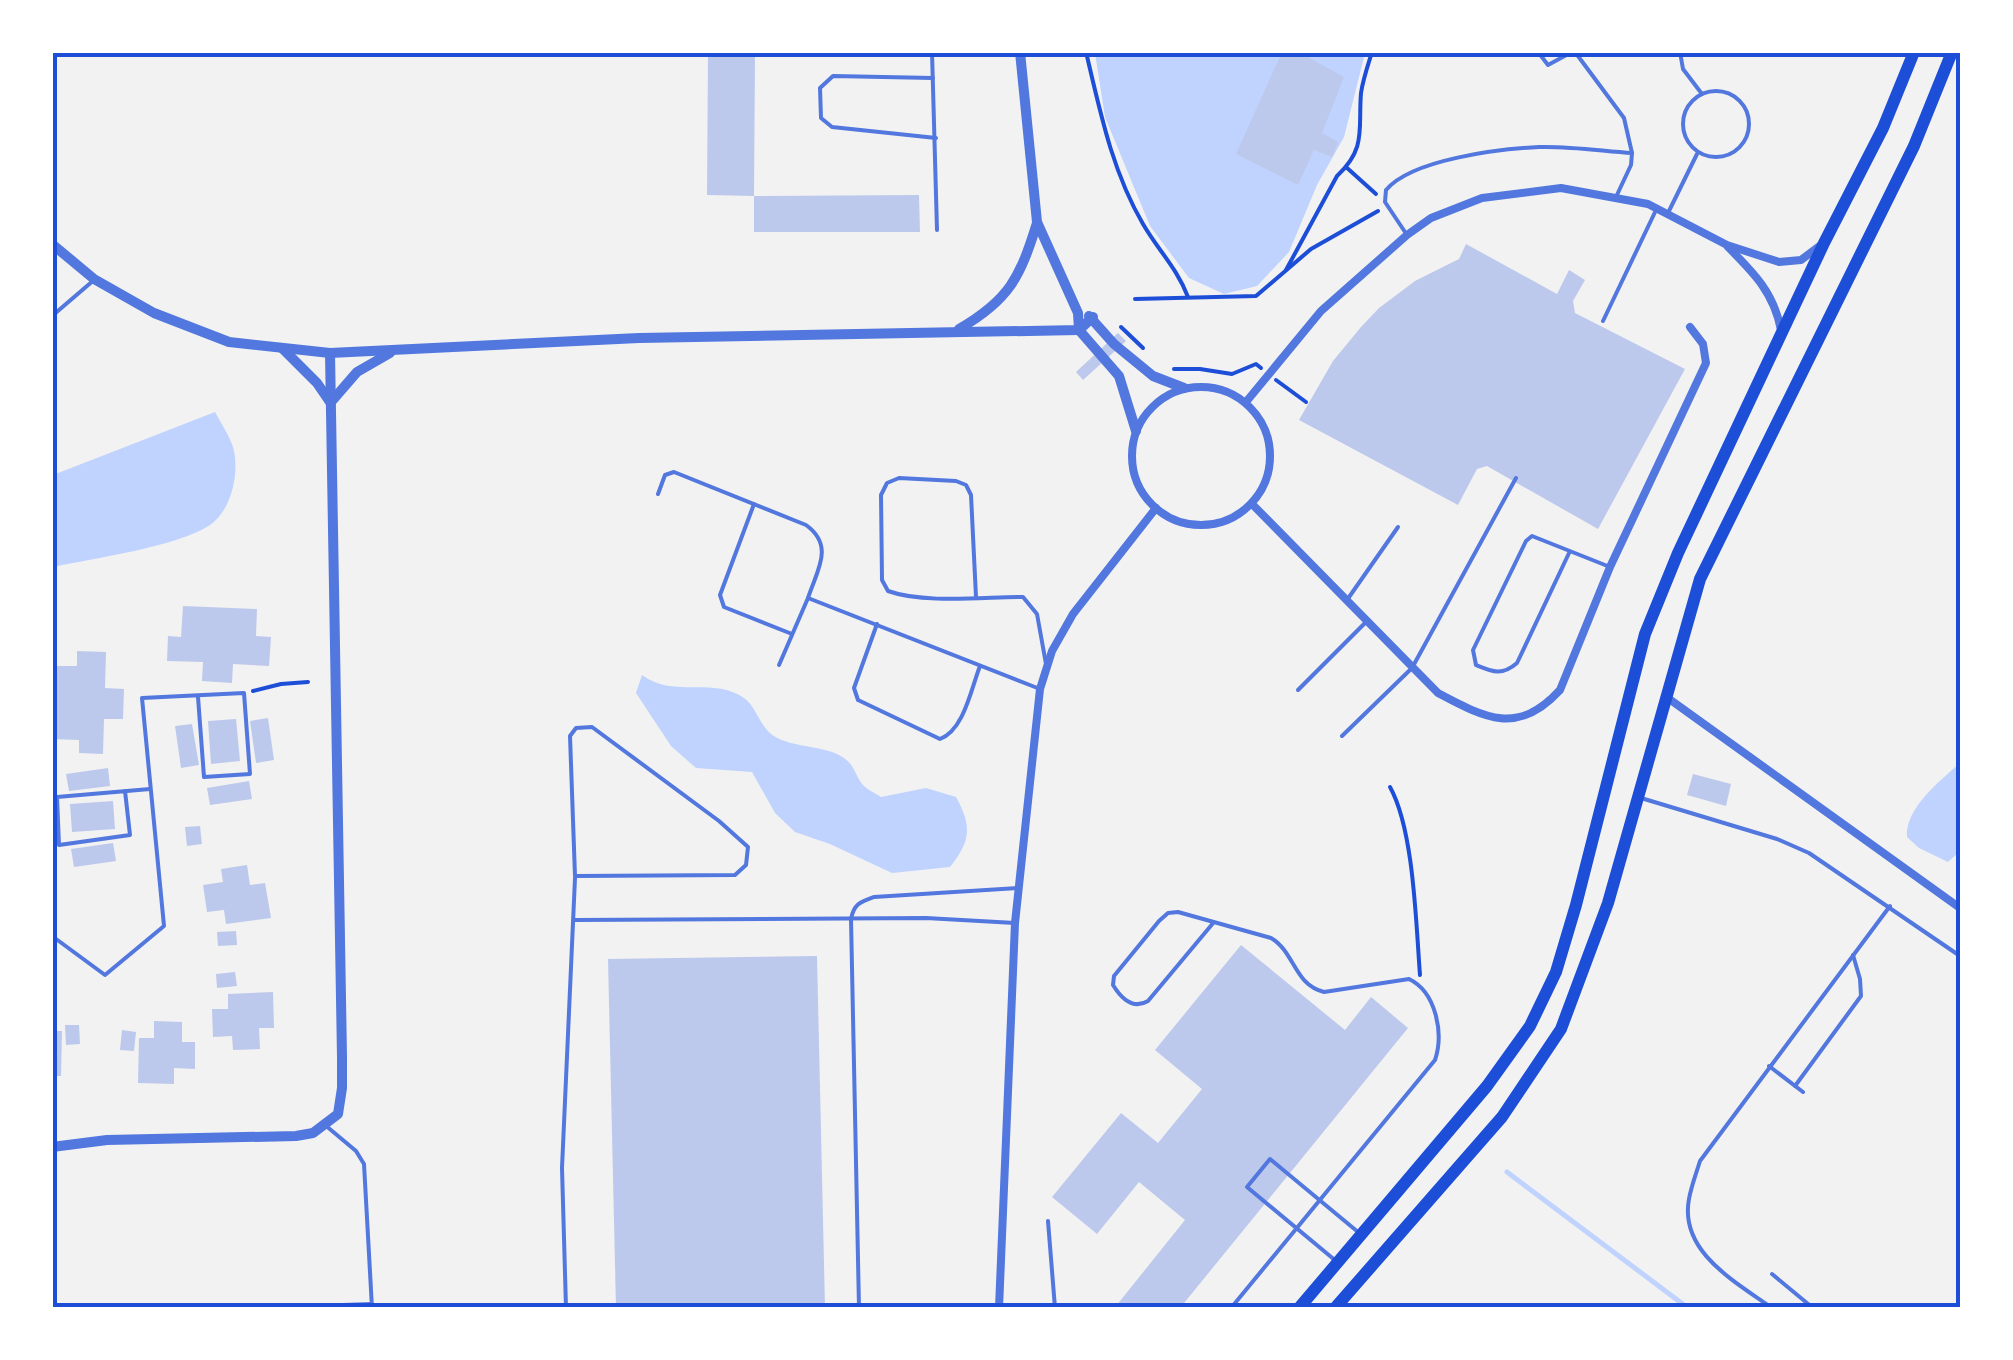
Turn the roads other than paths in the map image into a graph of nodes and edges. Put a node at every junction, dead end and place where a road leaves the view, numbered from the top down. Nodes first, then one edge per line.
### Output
1 (932, 52) edge
2 (1020, 52) edge
3 (1538, 52) edge
4 (1574, 52) edge
5 (1680, 52) edge
6 (1914, 52) edge
7 (1952, 52) edge
8 (932, 78) junction
9 (1702, 94) junction
10 (936, 138) junction
11 (1698, 152) junction
12 (1632, 153) junction
13 (1616, 198) junction
14 (1657, 208) junction
15 (1668, 212) junction
16 (1037, 222) junction
17 (938, 230) dead end
18 (1407, 235) junction
19 (1824, 243) junction
20 (1726, 245) junction
21 (54, 250) edge
22 (94, 279) junction
23 (1078, 312) junction
24 (52, 316) edge
25 (1093, 317) junction
26 (1602, 321) dead end
27 (1690, 328) dead end
28 (958, 330) junction
29 (1079, 330) junction
30 (1782, 334) junction
31 (282, 348) junction
32 (395, 350) junction
33 (330, 353) junction
34 (1184, 388) junction
35 (331, 402) junction
36 (1246, 402) junction
37 (1136, 430) junction
38 (1516, 478) dead end
39 (658, 494) dead end
40 (754, 504) junction
41 (1252, 504) junction
42 (1156, 508) junction
43 (1398, 526) dead end
44 (1570, 552) junction
45 (1610, 567) junction
46 (976, 597) junction
47 (808, 598) junction
48 (1347, 600) junction
49 (1367, 622) junction
50 (877, 624) junction
51 (792, 634) junction
52 (779, 665) dead end
53 (980, 666) junction
54 (1047, 667) junction
55 (1412, 668) junction
56 (1040, 688) junction
57 (1298, 690) dead end
58 (1664, 696) junction
59 (198, 697) junction
60 (1342, 736) dead end
61 (150, 789) junction
62 (125, 791) junction
63 (1637, 797) junction
64 (576, 876) junction
65 (1018, 888) junction
66 (1890, 906) junction
67 (1960, 908) edge
68 (850, 919) junction
69 (574, 920) junction
70 (1214, 922) junction
71 (1015, 923) junction
72 (52, 936) edge
73 (1853, 955) junction
74 (1960, 956) edge
75 (1769, 1066) junction
76 (1795, 1086) junction
77 (1803, 1092) dead end
78 (324, 1124) junction
79 (52, 1138) edge
80 (66, 1146) junction
81 (52, 1147) edge
82 (1321, 1201) junction
83 (1048, 1221) dead end
84 (1297, 1228) junction
85 (1362, 1234) junction
86 (1338, 1262) junction
87 (1772, 1274) dead end
88 (372, 1306) edge
89 (252, 1308) edge
90 (566, 1308) edge
91 (859, 1308) edge
92 (999, 1308) edge
93 (1055, 1308) edge
94 (1231, 1308) edge
95 (1299, 1308) edge
96 (1335, 1308) edge
97 (1426, 1308) edge
98 (1439, 1308) edge
99 (1772, 1308) edge
100 (1813, 1308) edge

1 - 8 lane
2 - 16 street
3 - 4 lane
4 - 12 lane
5 - 9 lane
6 - 19 main road
7 - 58 main road
8 - 10 lane
8 - 10 lane
9 - 11 lane
9 - 11 lane
10 - 17 lane
11 - 15 lane
12 - 13 lane
12 - 18 lane
13 - 14 street
13 - 18 street
14 - 15 street
14 - 26 lane
15 - 20 street
16 - 23 street
16 - 28 street
18 - 36 street
19 - 20 street
19 - 30 main road
20 - 30 street
21 - 22 street
22 - 24 lane
22 - 31 street
23 - 25 street
23 - 29 street
25 - 29 street
25 - 34 street
27 - 45 street
28 - 29 street
28 - 32 street
29 - 37 street
30 - 85 main road
31 - 33 street
31 - 35 street
32 - 33 street
32 - 35 street
33 - 35 street
34 - 36 street
34 - 37 street
35 - 78 street
36 - 41 street
37 - 42 street
38 - 55 lane
39 - 40 lane
40 - 47 lane
40 - 51 lane
41 - 42 street
41 - 48 street
42 - 54 street
43 - 48 lane
44 - 44 lane
44 - 45 lane
45 - 55 street
46 - 46 lane
46 - 54 lane
47 - 50 lane
47 - 51 lane
48 - 49 street
49 - 55 street
49 - 57 lane
50 - 53 lane
50 - 53 lane
51 - 52 lane
53 - 56 lane
54 - 56 street
55 - 60 lane
56 - 65 street
58 - 63 main road
58 - 67 street
59 - 59 lane
59 - 61 lane
61 - 62 lane
61 - 72 lane
62 - 62 lane
63 - 66 lane
63 - 96 main road
64 - 64 lane
64 - 69 lane
65 - 68 lane
65 - 71 street
66 - 73 lane
66 - 74 lane
68 - 69 lane
68 - 71 lane
68 - 91 lane
69 - 90 lane
70 - 70 lane
70 - 82 lane
71 - 92 street
73 - 75 lane
73 - 76 lane
75 - 76 lane
75 - 99 lane
76 - 77 lane
78 - 80 street
78 - 88 lane
79 - 80 street
80 - 81 street
82 - 84 lane
82 - 84 lane
82 - 85 lane
83 - 93 lane
84 - 86 lane
84 - 94 lane
85 - 86 main road
86 - 95 main road
87 - 100 lane
88 - 89 lane
97 - 98 lane

